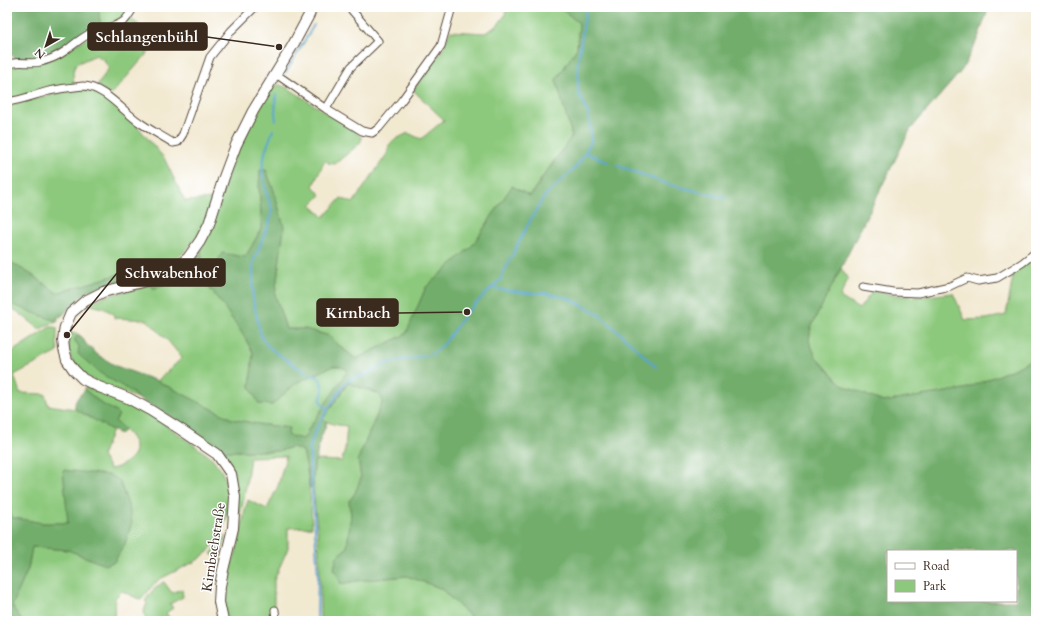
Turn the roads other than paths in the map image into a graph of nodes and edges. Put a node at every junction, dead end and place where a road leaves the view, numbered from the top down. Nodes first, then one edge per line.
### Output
1 (134, 7) edge
2 (255, 7) edge
3 (312, 7) edge
4 (349, 7) edge
5 (452, 7) edge
6 (7, 66) edge
7 (276, 74) junction
8 (7, 102) edge
9 (326, 109) junction
10 (1036, 252) edge
11 (863, 287) dead end
12 (275, 610) dead end
13 (223, 621) edge
14 (276, 621) edge

1 - 6 street
2 - 8 street
3 - 7 main road, Kirnbachstraße
4 - 9 street
5 - 9 street
7 - 9 street
7 - 13 main road, Kirnbachstraße
10 - 11 street
12 - 14 street

